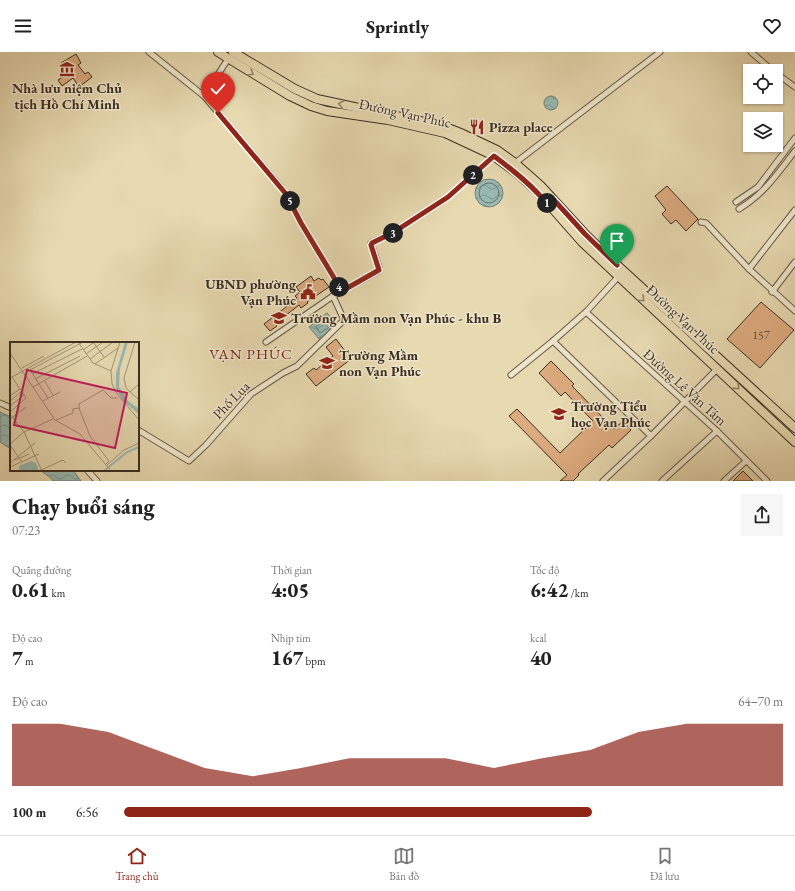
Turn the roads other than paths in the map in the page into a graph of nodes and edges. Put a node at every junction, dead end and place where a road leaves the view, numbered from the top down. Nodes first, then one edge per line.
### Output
1 (149, 52) edge
2 (218, 52) edge
3 (660, 52) edge
4 (751, 52) edge
5 (231, 56) edge
6 (765, 64) edge
7 (783, 78) edge
8 (795, 87) edge
9 (204, 96) junction
10 (389, 117) junction
11 (795, 138) edge
12 (795, 151) edge
13 (494, 156) junction
14 (515, 162) junction
15 (551, 202) junction
16 (736, 202) dead end
17 (739, 209) dead end
18 (795, 210) edge
19 (701, 222) dead end
20 (795, 262) edge
21 (749, 269) junction
22 (618, 277) junction
23 (342, 291) junction
24 (772, 292) junction
25 (333, 296) junction
26 (795, 311) edge
27 (586, 312) junction
28 (673, 322) junction
29 (553, 341) junction
30 (266, 342) dead end
31 (718, 368) junction
32 (511, 375) dead end
33 (0, 403) edge
34 (684, 403) junction
35 (10, 408) edge
36 (775, 409) junction
37 (768, 417) junction
38 (795, 428) edge
39 (139, 431) edge
40 (717, 431) junction
41 (651, 436) junction
42 (795, 442) edge
43 (746, 461) junction
44 (88, 471) edge
45 (97, 481) edge
46 (603, 481) edge
47 (662, 481) edge
48 (724, 481) edge
49 (767, 481) edge

1 - 9 street
2 - 5 main road, Đường Vạn Phúc
3 - 14 street
4 - 6 street
5 - 9 street
5 - 10 main road, Đường Vạn Phúc
7 - 8 street
9 - 23 street
10 - 13 main road, Đường Vạn Phúc
10 - 14 main road, Đường Vạn Phúc
11 - 16 street
12 - 17 street
13 - 15 main road, Đường Vạn Phúc
13 - 23 street
14 - 15 main road, Đường Vạn Phúc
15 - 22 main road, Đường Vạn Phúc
15 - 28 main road, Đường Vạn Phúc
18 - 21 street
19 - 21 street
20 - 24 street
21 - 24 street
22 - 27 street
22 -> 28 main road, Đường Vạn Phúc
23 - 25 street
24 - 26 street
25 - 30 street
25 - 39 street, Phố Lụa
27 - 29 street
27 - 34 street, Đường Lê Văn Tám
28 - 31 main road, Đường Vạn Phúc
28 - 36 main road, Đường Vạn Phúc
29 - 32 street
29 - 41 street
31 - 34 street
31 -> 37 main road, Đường Vạn Phúc
33 - 35 street
34 - 40 street, Đường Lê Văn Tám
34 - 41 street
36 - 37 main road
36 - 38 main road, Đường Vạn Phúc
37 - 42 main road, Đường Vạn Phúc
40 - 43 street, Đường Lê Văn Tám
40 - 47 street
41 - 46 street
43 - 48 street
43 - 49 street, Đường Lê Văn Tám
44 - 45 street

